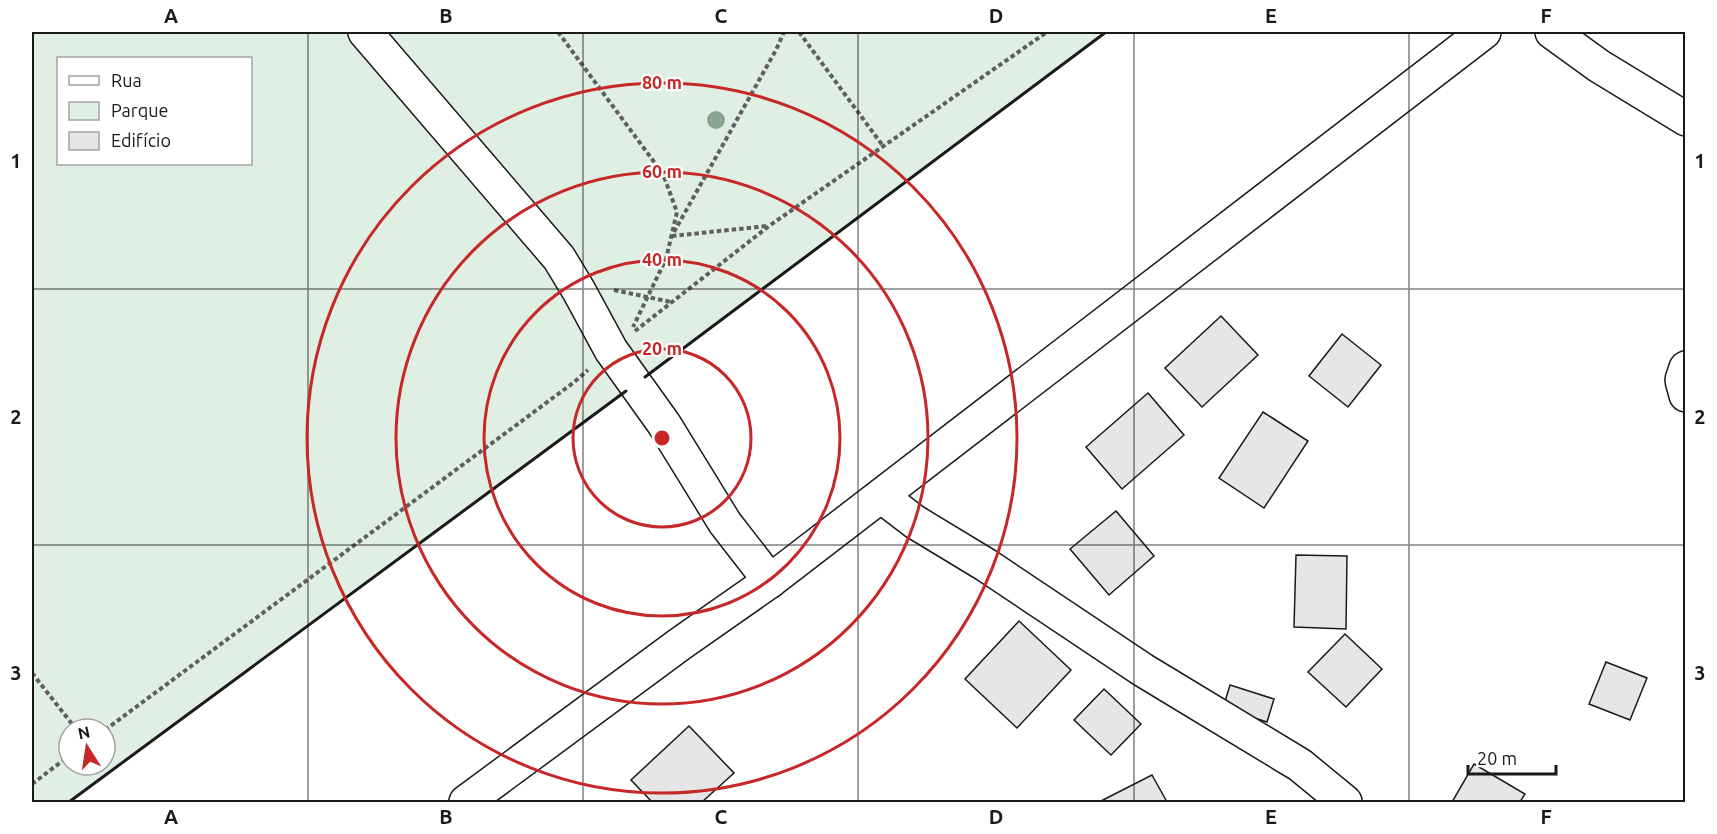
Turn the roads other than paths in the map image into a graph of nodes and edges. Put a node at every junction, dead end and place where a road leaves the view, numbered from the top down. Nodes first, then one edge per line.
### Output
1 (365, 32) edge
2 (1484, 32) edge
3 (1552, 32) edge
4 (1686, 118) edge
5 (1686, 368) edge
6 (1686, 395) edge
7 (881, 496) junction
8 (770, 581) junction
9 (465, 802) edge
10 (1345, 802) edge

1 - 8 main road
2 - 7 main road
3 - 4 main road
5 - 6 main road
7 - 8 main road
7 - 10 main road
8 - 9 main road

